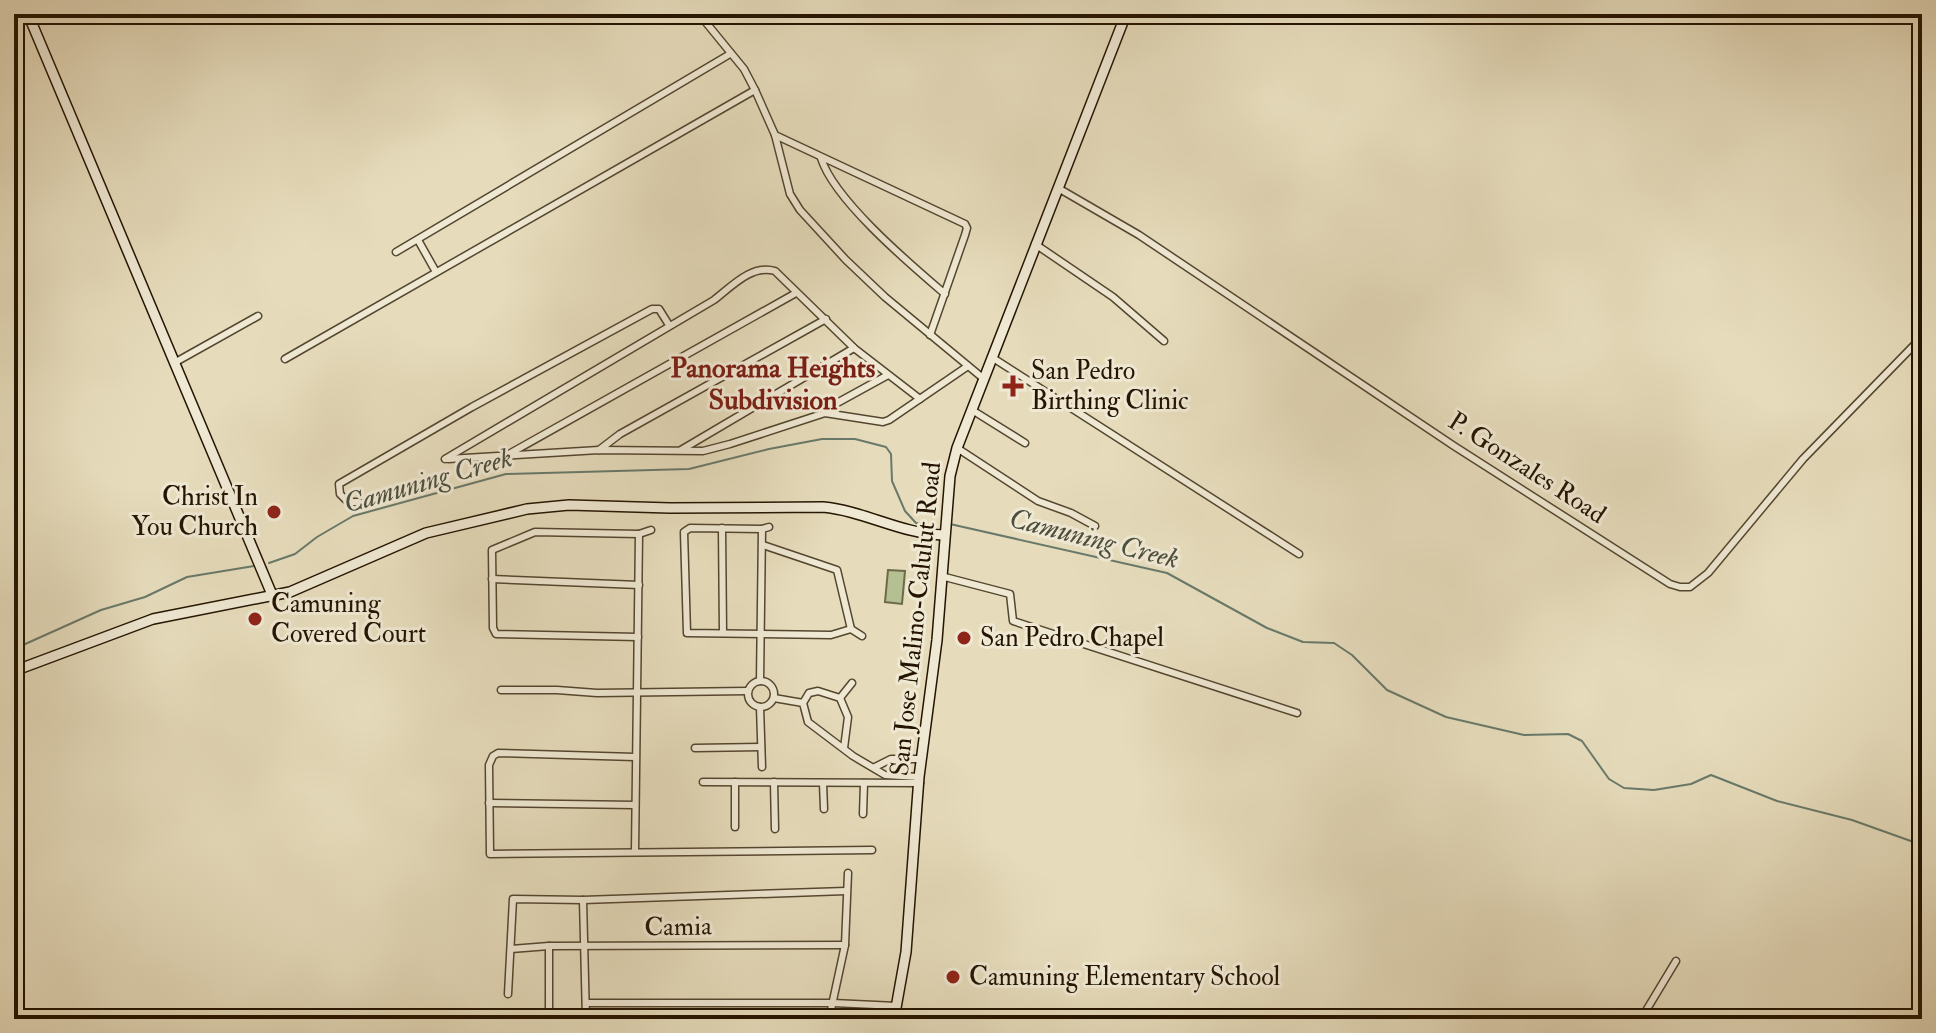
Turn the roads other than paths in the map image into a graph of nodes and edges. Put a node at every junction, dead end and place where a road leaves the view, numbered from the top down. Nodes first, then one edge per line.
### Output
1 (28, 14) edge
2 (699, 14) edge
3 (1126, 14) edge
4 (730, 54) junction
5 (755, 90) junction
6 (775, 135) junction
7 (821, 158) junction
8 (1058, 188) junction
9 (418, 240) junction
10 (1035, 244) junction
11 (396, 252) dead end
12 (436, 272) junction
13 (796, 293) junction
14 (945, 294) junction
15 (258, 316) dead end
16 (826, 319) junction
17 (669, 325) junction
18 (930, 335) junction
19 (1922, 337) edge
20 (1164, 341) dead end
21 (854, 348) junction
22 (993, 358) junction
23 (285, 359) dead end
24 (174, 363) junction
25 (968, 366) junction
26 (888, 375) junction
27 (984, 379) junction
28 (920, 399) junction
29 (972, 410) junction
30 (825, 413) junction
31 (1025, 443) dead end
32 (957, 448) junction
33 (599, 450) junction
34 (680, 451) junction
35 (506, 456) junction
36 (359, 502) dead end
37 (1095, 526) dead end
38 (722, 528) junction
39 (651, 530) dead end
40 (639, 534) junction
41 (944, 535) junction
42 (763, 545) junction
43 (1299, 554) dead end
44 (941, 576) junction
45 (492, 579) junction
46 (639, 585) junction
47 (273, 597) junction
48 (851, 629) junction
49 (723, 633) junction
50 (762, 633) junction
51 (862, 636) dead end
52 (638, 637) junction
53 (18, 670) edge
54 (760, 681) junction
55 (852, 683) dead end
56 (501, 690) dead end
57 (748, 691) junction
58 (638, 692) junction
59 (774, 698) junction
60 (840, 698) junction
61 (803, 703) junction
62 (760, 707) junction
63 (1297, 713) dead end
64 (15, 730) edge
65 (761, 747) junction
66 (695, 748) dead end
67 (844, 748) junction
68 (635, 757) junction
69 (922, 759) junction
70 (762, 767) dead end
71 (875, 767) junction
72 (919, 780) junction
73 (703, 782) dead end
74 (735, 782) junction
75 (774, 782) junction
76 (823, 783) junction
77 (864, 783) junction
78 (489, 803) junction
79 (635, 805) junction
80 (824, 809) dead end
81 (863, 814) dead end
82 (735, 827) dead end
83 (775, 829) dead end
84 (872, 850) dead end
85 (635, 852) junction
86 (848, 873) dead end
87 (846, 891) junction
88 (583, 900) junction
89 (845, 945) junction
90 (549, 946) junction
91 (583, 947) junction
92 (511, 949) junction
93 (1676, 961) dead end
94 (508, 994) dead end
95 (586, 1003) junction
96 (833, 1003) junction
97 (897, 1006) junction
98 (549, 1019) edge
99 (586, 1019) edge
100 (829, 1019) edge
101 (894, 1019) edge
102 (1641, 1019) edge

1 - 24 street
2 - 4 street
3 - 8 street, San Jose Malino-Calulut Road
4 - 5 street
4 - 9 street
5 - 6 street
5 - 12 street
6 - 7 street
6 - 18 street
7 - 14 street
7 - 14 street
8 - 10 street, San Jose Malino-Calulut Road
8 - 19 street, P. Gonzales Road
9 - 11 street
9 - 12 street
10 - 20 street
10 - 22 street, San Jose Malino-Calulut Road
12 - 23 street
13 - 16 street
13 - 17 street
13 - 35 street
14 - 18 street
15 - 24 street
16 - 21 street
16 - 33 street
17 - 35 street
17 - 36 street
18 - 25 street
21 - 26 street
21 - 34 street
22 - 27 street, San Jose Malino-Calulut Road
22 - 43 street
24 - 47 street
25 - 27 street
25 - 28 street
26 - 28 street
26 - 30 street
27 - 29 street, San Jose Malino-Calulut Road
28 - 30 street
29 - 31 street
29 - 32 street, San Jose Malino-Calulut Road
30 - 34 street
32 - 37 street
32 - 41 street, San Jose Malino-Calulut Road
33 - 34 street
33 - 35 street
38 - 42 street
38 - 49 street
38 - 49 street
39 - 40 street
40 - 45 street
40 - 46 street
41 - 44 street, San Jose Malino-Calulut Road
41 - 47 street
42 - 48 street
42 - 50 street
44 - 63 street
44 - 69 street, San Jose Malino-Calulut Road
45 - 46 street
45 - 52 street
46 - 52 street
47 - 53 street
48 - 50 street
48 - 51 street
49 - 50 street
50 - 54 street
52 - 58 street
53 - 64 street
54 - 57 street
54 - 59 street
55 - 60 street
56 - 58 street
57 - 58 street
57 - 62 street
58 - 68 street
59 - 61 street
59 - 62 street
60 - 61 street
60 - 67 street
61 - 67 street
62 - 65 street
65 - 66 street
65 - 70 street
67 - 71 street
68 - 78 street
68 - 79 street
69 - 71 street
69 - 72 street, San Jose Malino-Calulut Road
71 - 72 street
72 - 77 street
72 - 97 street, San Jose Malino-Calulut Road
73 - 74 street
74 - 75 street
74 - 82 street
75 - 76 street
75 - 83 street
76 - 77 street
76 - 80 street
77 - 81 street
78 - 79 street
78 - 85 street
79 - 85 street
84 - 85 street
86 - 87 street
87 - 88 street
87 - 89 street
88 - 91 street
88 - 92 street
89 - 91 street, Camia
89 - 96 street
90 - 91 street, Camia
90 - 92 street, Camia
90 - 98 street
91 - 95 street
92 - 94 street
93 - 102 street
95 - 96 street
95 - 99 street
96 - 97 street
96 - 100 street
97 - 101 street, San Jose Malino-Calulut Road

